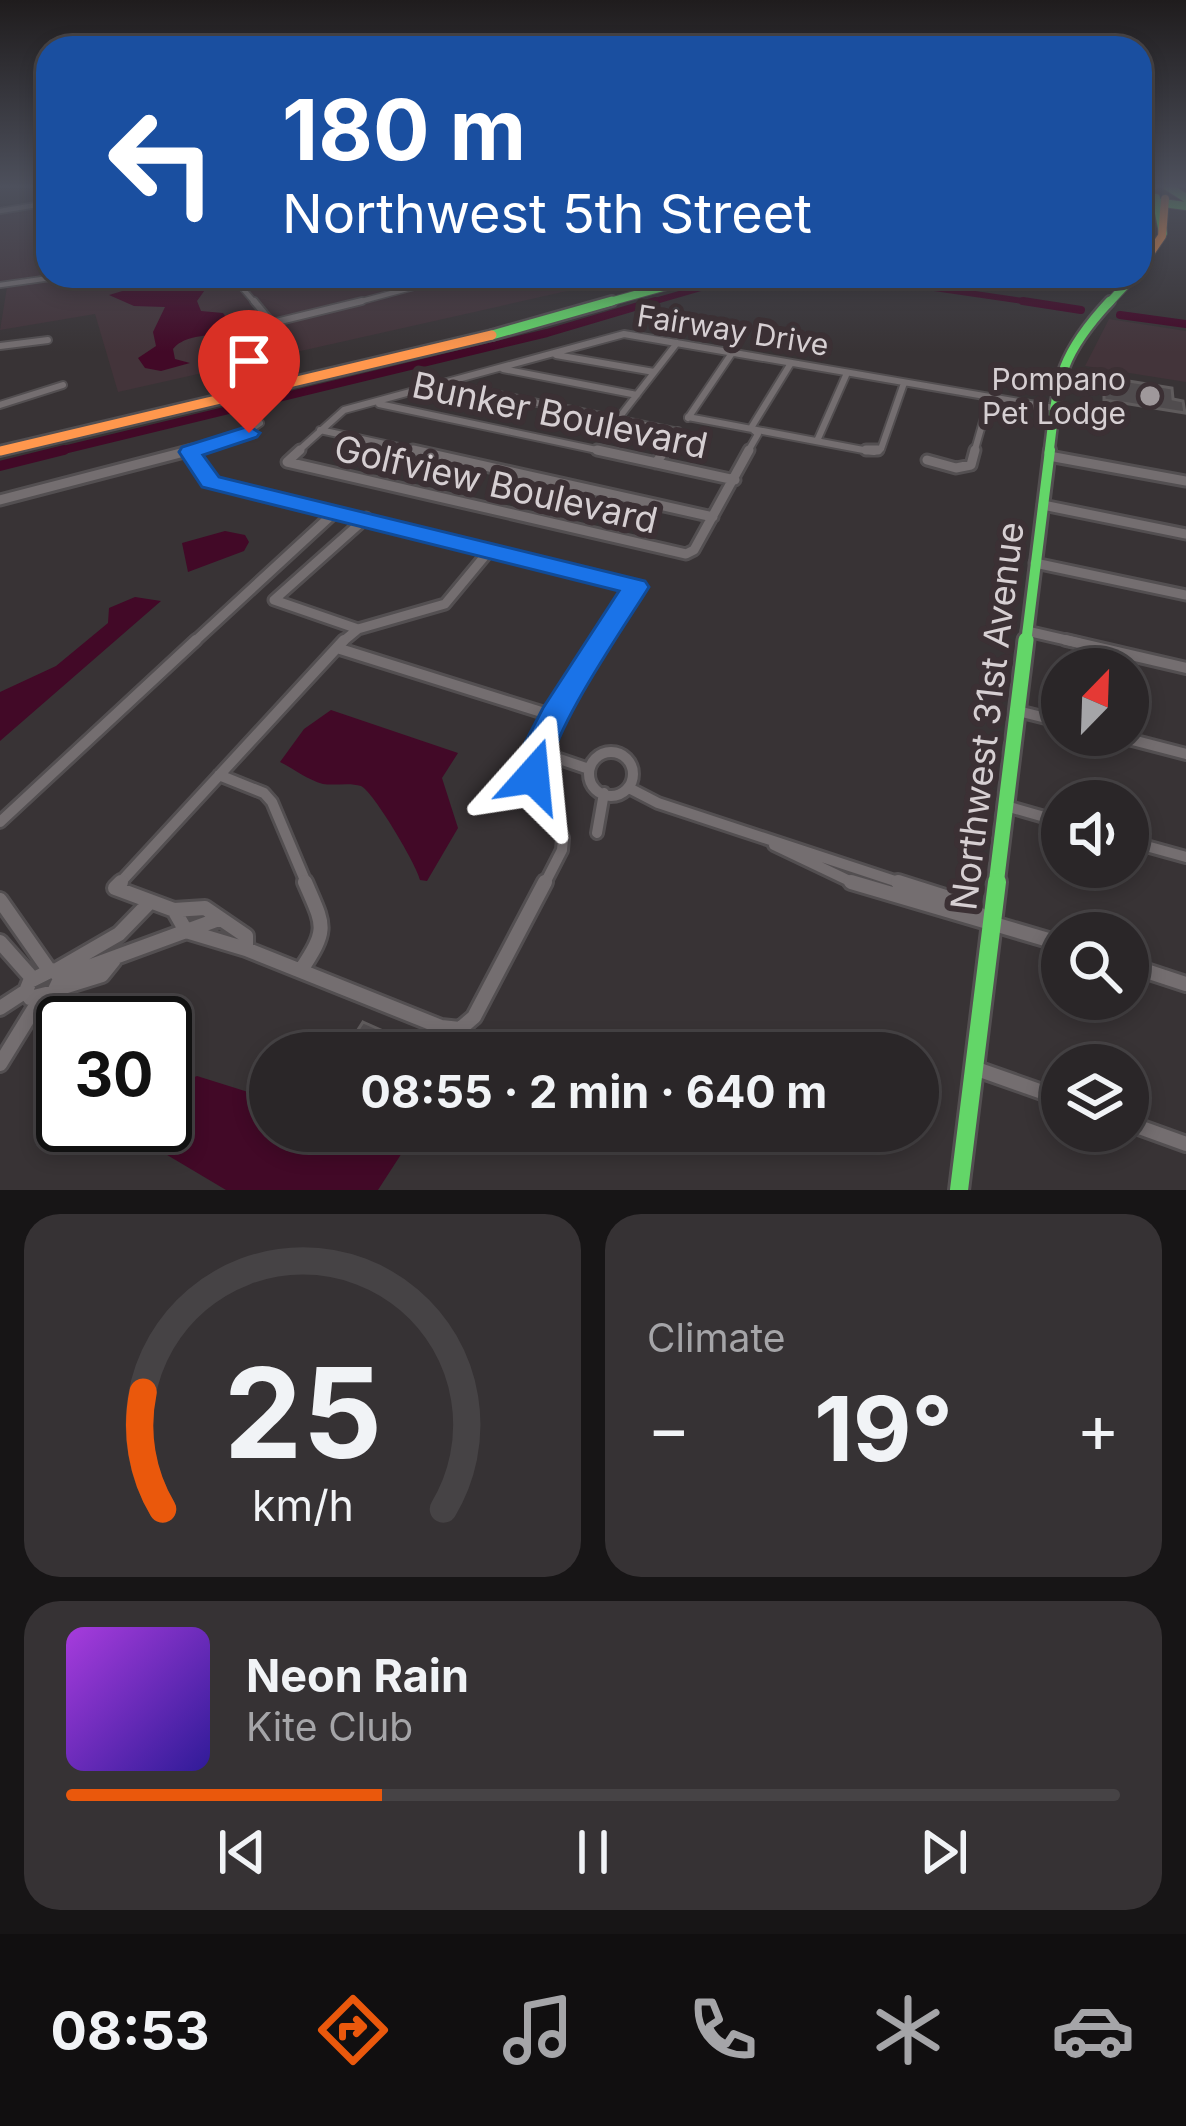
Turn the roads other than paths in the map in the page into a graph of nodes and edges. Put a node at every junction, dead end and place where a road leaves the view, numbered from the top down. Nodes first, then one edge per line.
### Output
1 (36, 280) edge
2 (0, 285) edge
3 (242, 288) edge
4 (411, 288) edge
5 (631, 288) edge
6 (660, 288) edge
7 (1124, 288) edge
8 (48, 340) dead end
9 (677, 344) junction
10 (0, 346) edge
11 (732, 353) junction
12 (550, 354) junction
13 (791, 363) junction
14 (498, 368) junction
15 (654, 372) junction
16 (847, 373) junction
17 (441, 383) junction
18 (904, 383) junction
19 (63, 385) dead end
20 (637, 395) junction
21 (990, 397) junction
22 (373, 402) junction
23 (0, 405) edge
24 (1054, 408) junction
25 (688, 417) junction
26 (618, 419) junction
27 (260, 423) dead end
28 (751, 428) junction
29 (320, 430) junction
30 (678, 432) junction
31 (0, 441) edge
32 (817, 441) junction
33 (0, 451) edge
34 (190, 452) junction
35 (1049, 456) junction
36 (927, 460) dead end
37 (287, 462) joint
38 (656, 463) junction
39 (734, 480) junction
40 (1186, 481) edge
41 (0, 500) edge
42 (1042, 505) junction
43 (335, 512) junction
44 (713, 517) junction
45 (366, 518) junction
46 (1186, 534) edge
47 (490, 551) junction
48 (1035, 563) junction
49 (1186, 595) edge
50 (358, 628) junction
51 (1027, 631) junction
52 (337, 648) junction
53 (1186, 668) edge
54 (1018, 711) junction
55 (554, 716) junction
56 (1041, 717) edge
57 (1149, 744) edge
58 (536, 751) junction
59 (1186, 754) edge
60 (586, 768) junction
61 (219, 775) junction
62 (629, 788) junction
63 (604, 793) junction
64 (1006, 806) junction
65 (1041, 816) edge
66 (0, 822) edge
67 (596, 832) dead end
68 (1149, 847) edge
69 (1186, 857) edge
70 (0, 900) edge
71 (149, 903) junction
72 (174, 910) junction
73 (219, 919) junction
74 (992, 922) junction
75 (186, 931) junction
76 (1041, 937) edge
77 (0, 941) edge
78 (246, 949) junction
79 (302, 970) junction
80 (1149, 972) edge
81 (55, 977) junction
82 (1186, 984) edge
83 (33, 989) junction
84 (0, 1008) edge
85 (0, 1064) edge
86 (975, 1068) junction
87 (1041, 1092) edge
88 (1149, 1131) edge
89 (1186, 1144) edge
90 (959, 1190) edge

1 - 2 street
3 - 4 street
5 - 31 main road
6 - 33 main road
7 - 24 main road, Northwest 31st Avenue
8 - 10 street
9 - 11 street, Fairway Drive
9 - 12 street, Fairway Drive
9 - 15 street
11 - 13 street, Fairway Drive
11 - 25 street
12 - 14 street, Fairway Drive
12 - 15 street
13 - 16 street, Fairway Drive
13 - 28 street, Golfview Boulevard
14 - 17 street, Fairway Drive
14 - 20 street
15 - 20 street
16 - 18 street, Fairway Drive
16 - 32 street
17 - 22 street, Fairway Drive
17 - 26 street
18 - 21 street, Fairway Drive
18 - 32 street
19 - 23 street
20 - 26 street
21 - 24 street, Fairway Drive
21 - 36 street
22 - 29 street, Fairway Drive
22 - 38 street, Bunker Boulevard
24 - 35 main road, Northwest 31st Avenue
25 - 28 street
25 - 30 street
26 - 30 street
27 - 34 street
28 - 32 street
28 - 39 street, Golfview Boulevard
29 - 37 street, Fairway Drive
29 - 44 street
30 - 38 street
34 - 41 street
34 - 43 street
35 - 40 street
35 - 42 main road, Northwest 31st Avenue
37 - 44 street, Golfview Boulevard
38 - 39 street, Bunker Boulevard
39 - 44 street, Golfview Boulevard
42 - 46 street
42 - 48 main road, Northwest 31st Avenue
43 - 45 street
43 - 66 street
45 - 47 street
45 - 50 street
47 - 50 street
47 - 55 street
48 - 49 street
48 - 51 main road, Northwest 31st Avenue
50 - 52 street
51 - 53 street
51 - 54 main road, Northwest 31st Avenue
52 - 55 street
52 - 61 street
54 - 56 street
54 - 64 main road, Northwest 31st Avenue
55 - 58 street
57 - 59 street
58 - 60 street
58 - 79 street
60 - 62 street
60 - 63 street
61 - 71 street
61 - 79 street
62 - 63 street
62 - 74 street
63 - 67 street
64 - 65 street
64 - 74 main road, Northwest 31st Avenue
68 - 69 street
70 - 81 street
71 - 72 street
71 - 81 street
72 - 73 street
72 - 75 street
73 - 75 street
73 - 78 street
74 - 76 street
74 - 86 main road, Northwest 31st Avenue
75 - 78 street
75 - 81 street
77 - 83 street
78 - 79 street
80 - 82 street
81 - 83 street
81 - 83 street
83 - 84 street
83 - 85 street
86 - 87 street
86 - 90 main road, Northwest 31st Avenue
88 - 89 street

